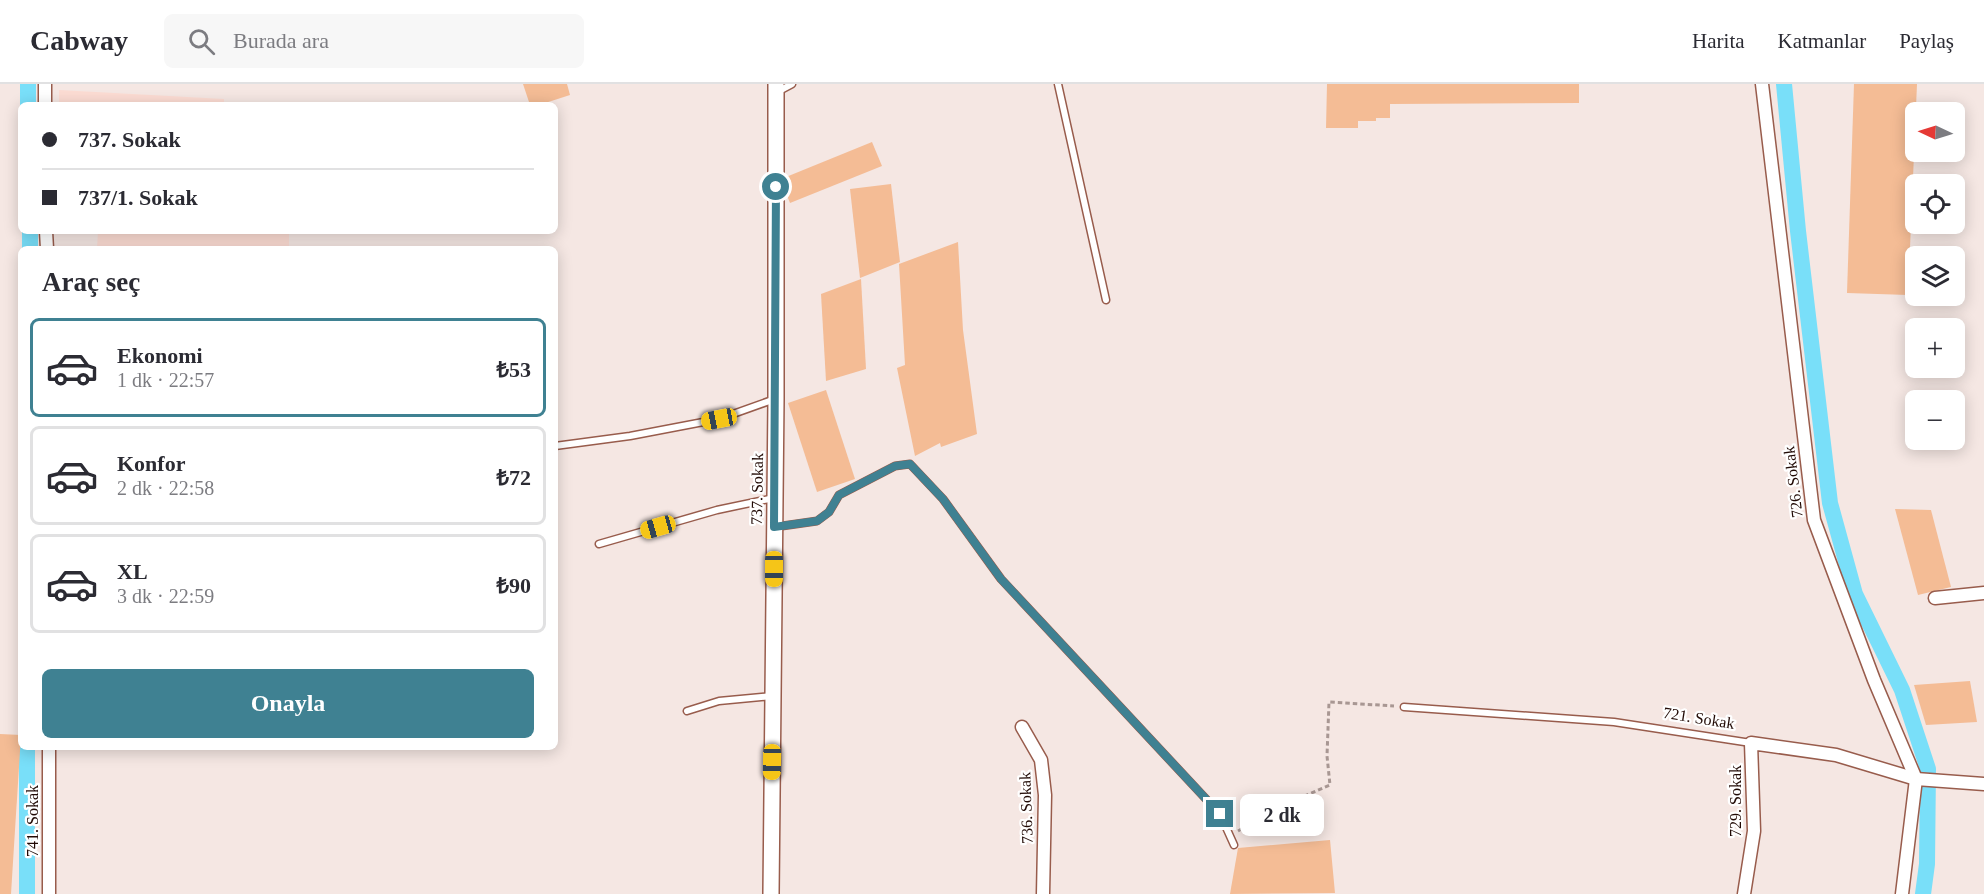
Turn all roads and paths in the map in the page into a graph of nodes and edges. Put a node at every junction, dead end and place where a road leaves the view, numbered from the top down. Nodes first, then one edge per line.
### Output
1 (45, 84) edge
2 (792, 84) edge
3 (1058, 84) edge
4 (1762, 84) edge
5 (776, 88) edge
6 (45, 102) edge
7 (1106, 300) dead end
8 (776, 399) junction
9 (558, 446) edge
10 (775, 498) junction
11 (774, 527) junction
12 (599, 544) dead end
13 (1984, 593) edge
14 (1935, 598) dead end
15 (773, 696) junction
16 (1404, 707) joint
17 (687, 711) dead end
18 (1022, 726) dead end
19 (1751, 743) junction
20 (49, 750) edge
21 (1916, 779) junction
22 (1984, 784) edge
23 (1230, 835) junction
24 (1234, 845) dead end
25 (49, 894) edge
26 (771, 894) edge
27 (1043, 894) edge
28 (1744, 894) edge
29 (1902, 894) edge

1 - 6 street
2 - 5 lane
3 - 7 lane
4 - 21 street, 726. Sokak
5 - 8 street, 737. Sokak
8 - 9 lane
8 - 10 street, 737. Sokak
10 - 11 street, 737. Sokak
10 - 12 lane
11 - 15 street, 737. Sokak
11 - 23 lane
13 - 14 street
15 - 17 lane
15 - 26 street, 737. Sokak
16 - 19 lane, 721. Sokak
16 - 23 path
18 - 27 street, 736. Sokak
19 - 21 street, 721. Sokak
19 - 28 street, 729. Sokak
20 - 25 street, 741. Sokak
21 - 22 street, 721. Sokak
21 - 29 street, 726. Sokak
23 - 24 lane

